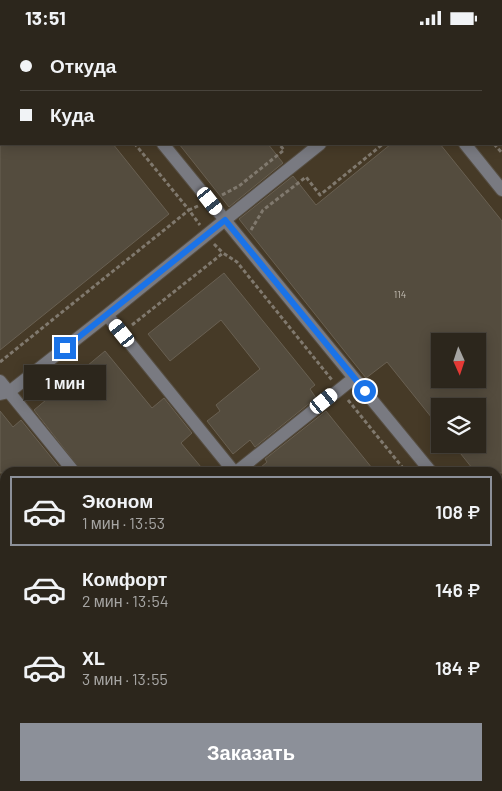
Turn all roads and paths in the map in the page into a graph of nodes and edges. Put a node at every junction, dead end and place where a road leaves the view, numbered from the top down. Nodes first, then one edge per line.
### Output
1 (136, 145) edge
2 (164, 145) edge
3 (280, 145) edge
4 (319, 145) edge
5 (383, 145) edge
6 (466, 145) edge
7 (502, 190) edge
8 (210, 201) junction
9 (189, 210) junction
10 (225, 220) junction
11 (244, 243) junction
12 (237, 262) junction
13 (107, 315) junction
14 (122, 333) junction
15 (0, 362) edge
16 (354, 378) junction
17 (0, 381) edge
18 (339, 389) junction
19 (5, 393) edge
20 (70, 467) edge
21 (230, 467) edge
22 (242, 467) edge
23 (402, 467) edge
24 (427, 467) edge

1 - 9 path
2 - 8 lane
3 - 8 path
4 - 10 lane
5 - 11 path
6 - 7 lane
8 - 9 path
8 - 10 lane
9 - 15 path
10 - 11 lane
10 - 13 lane
11 - 12 path
11 - 16 lane
12 - 14 path
12 - 18 path
13 - 14 lane
13 - 19 lane
14 - 21 lane
16 - 18 lane
16 - 24 lane
17 - 19 lane
18 - 22 lane
18 - 23 path
19 - 20 lane

